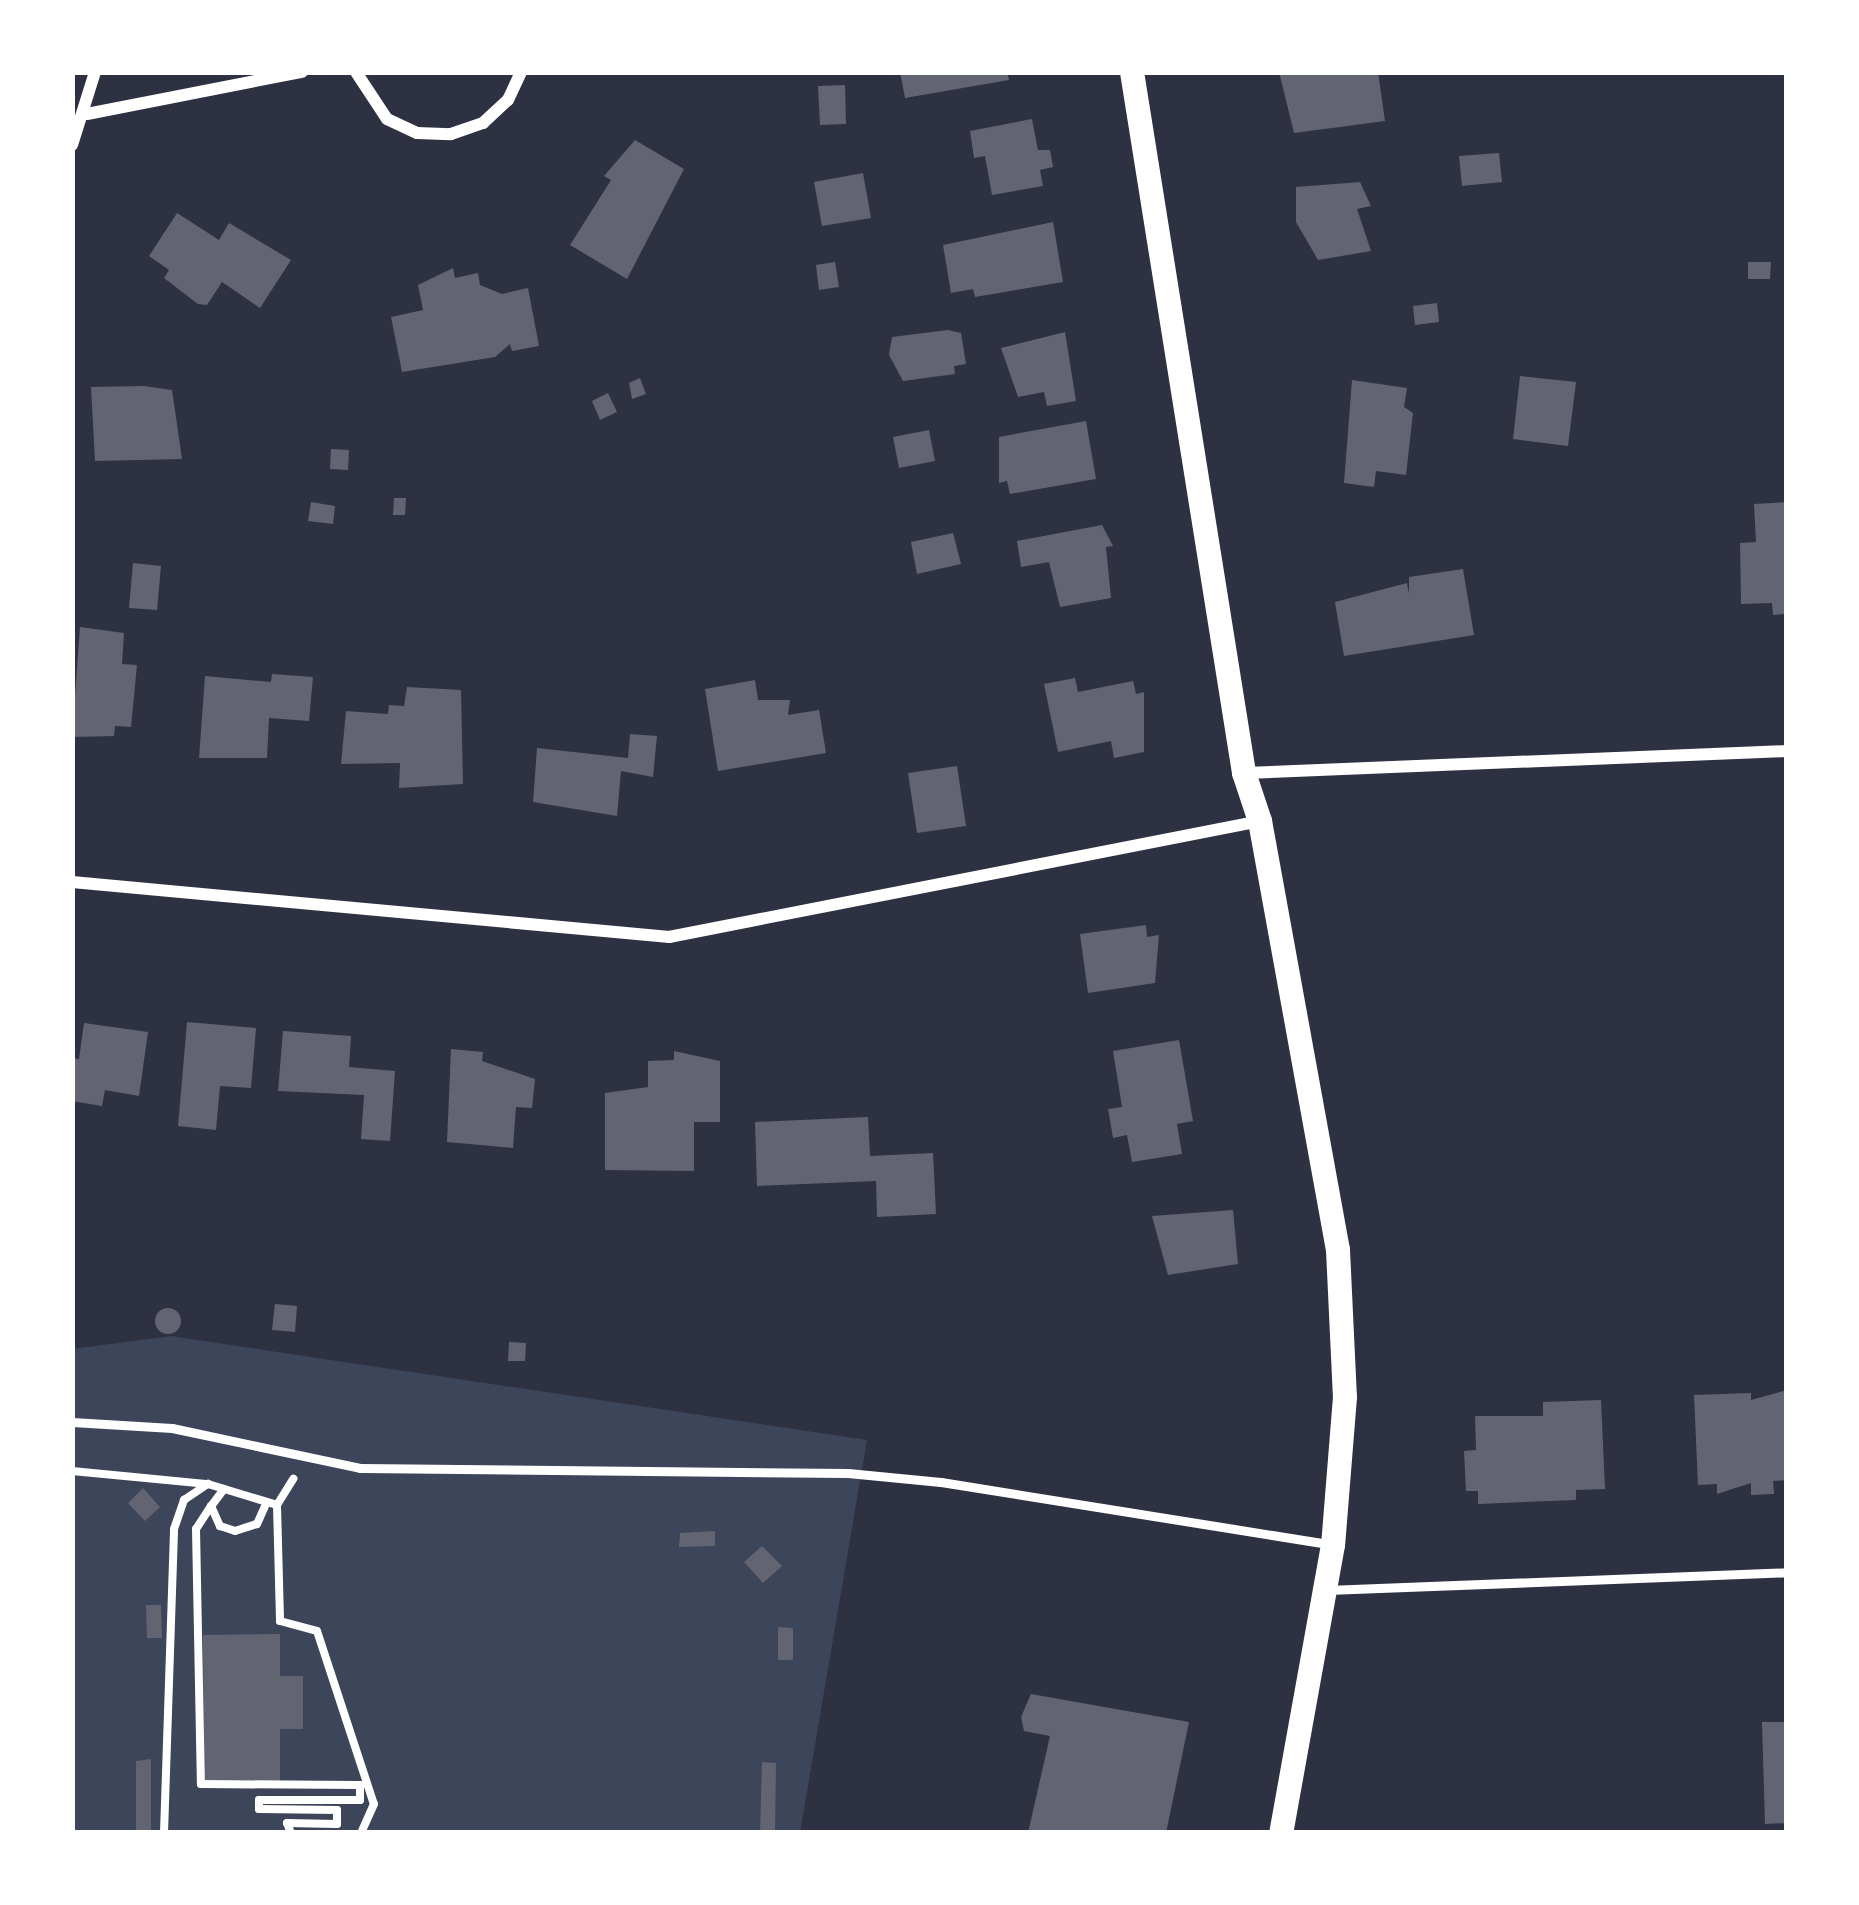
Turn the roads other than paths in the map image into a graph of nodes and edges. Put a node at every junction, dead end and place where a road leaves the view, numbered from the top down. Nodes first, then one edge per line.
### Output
1 (95, 72) edge
2 (302, 72) edge
3 (356, 72) edge
4 (521, 72) edge
5 (1132, 72) edge
6 (87, 114) junction
7 (72, 145) edge
8 (1787, 751) edge
9 (1244, 773) junction
10 (1260, 821) junction
11 (72, 882) edge
12 (72, 1422) edge
13 (1334, 1545) junction
14 (1787, 1572) edge
15 (1327, 1590) junction
16 (1281, 1833) edge

1 - 6 street
2 - 6 street
3 - 4 street
5 - 9 main road
6 - 7 street
8 - 9 street
9 - 10 main road
10 - 11 street
10 - 13 main road
12 - 13 lane
13 - 15 main road
14 - 15 lane
15 - 16 main road

